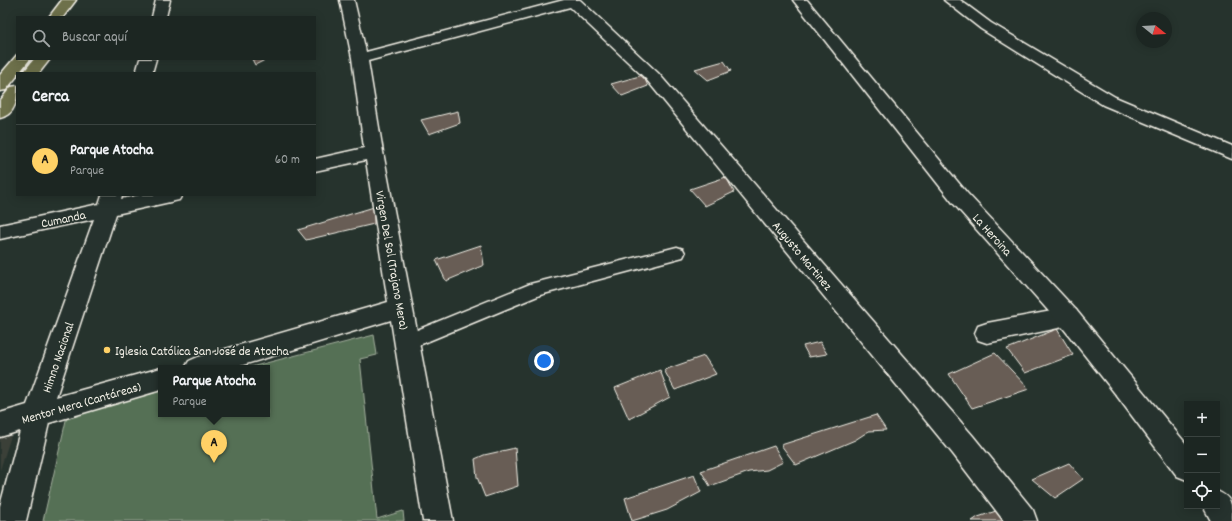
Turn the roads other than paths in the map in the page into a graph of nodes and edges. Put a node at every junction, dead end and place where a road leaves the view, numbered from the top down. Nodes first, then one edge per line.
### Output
1 (70, 0) edge
2 (163, 0) edge
3 (347, 0) edge
4 (800, 0) edge
5 (951, 0) edge
6 (573, 1) edge
7 (57, 16) edge
8 (159, 16) edge
9 (360, 58) junction
10 (21, 60) edge
11 (41, 60) edge
12 (148, 60) edge
13 (32, 72) edge
14 (144, 72) edge
15 (0, 86) edge
16 (16, 92) edge
17 (0, 113) edge
18 (374, 152) junction
19 (1232, 153) edge
20 (316, 165) edge
21 (163, 196) edge
22 (110, 202) edge
23 (0, 232) edge
24 (677, 253) dead end
25 (401, 308) junction
26 (1068, 317) junction
27 (987, 333) dead end
28 (407, 342) junction
29 (208, 365) edge
30 (158, 380) edge
31 (37, 416) junction
32 (0, 425) edge
33 (1184, 463) edge
34 (1220, 509) edge
35 (11, 521) edge
36 (438, 521) edge
37 (1022, 521) edge
38 (1229, 521) edge

1 - 7 main road
2 - 8 street
3 - 9 street, Virgen Del Sol (Trajano Mera)
4 - 26 street, La Heroina
5 - 19 street
6 - 9 street
6 - 37 street, Augusto Martinez
9 - 18 street, Virgen Del Sol (Trajano Mera)
10 - 15 main road
11 - 13 main road
12 - 14 street
16 - 17 main road
18 - 20 street
18 - 25 street, Virgen Del Sol (Trajano Mera)
21 - 22 street, Cumanda
22 - 23 street, Cumanda
22 - 31 street, Himno Nacional
24 - 28 lane
25 - 28 street, Virgen Del Sol (Trajano Mera)
25 - 29 street
26 - 27 street
26 - 33 street, La Heroina
28 - 36 street, Virgen Del Sol (Trajano Mera)
30 - 31 street, Mentor Mera (Cantáreas)
31 - 32 street, Mentor Mera (Cantáreas)
31 - 35 street, Himno Nacional
34 - 38 street

